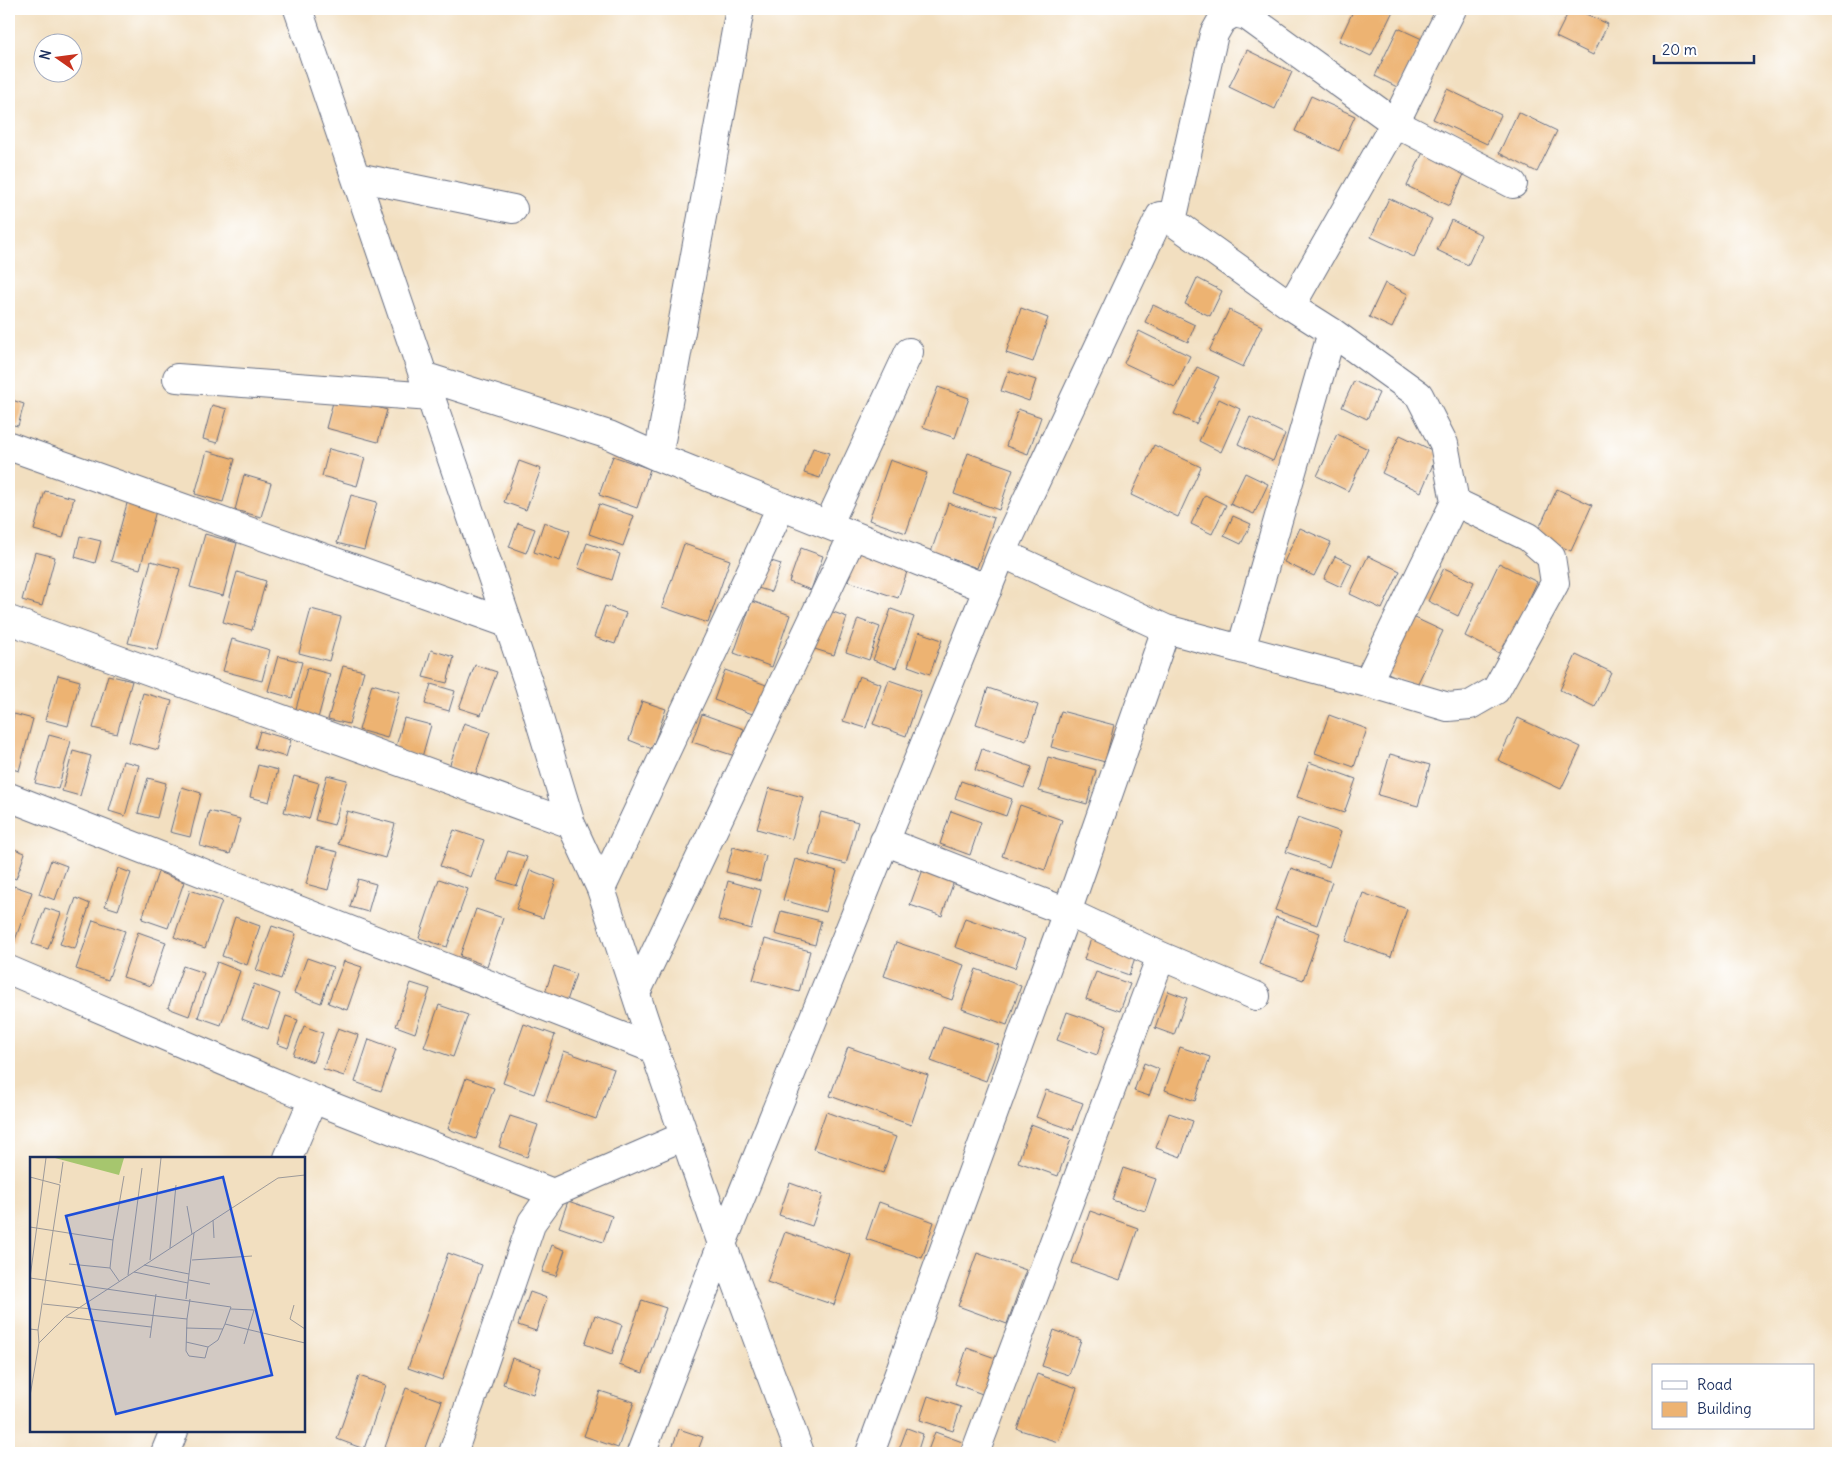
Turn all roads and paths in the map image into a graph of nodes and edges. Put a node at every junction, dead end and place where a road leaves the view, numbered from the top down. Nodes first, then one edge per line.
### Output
1 (298, 9) edge
2 (740, 9) edge
3 (1452, 9) edge
4 (1395, 123) junction
5 (357, 177) junction
6 (1513, 184) dead end
7 (513, 209) dead end
8 (1172, 222) junction
9 (1291, 306) junction
10 (1332, 332) junction
11 (909, 352) dead end
12 (177, 378) dead end
13 (427, 387) junction
14 (9, 446) edge
15 (658, 457) junction
16 (1455, 502) junction
17 (781, 507) junction
18 (828, 525) junction
19 (853, 535) junction
20 (1002, 553) junction
21 (988, 589) junction
22 (9, 620) edge
23 (507, 623) junction
24 (1166, 629) junction
25 (1241, 649) junction
26 (1367, 683) junction
27 (9, 798) edge
28 (571, 824) junction
29 (884, 842) junction
30 (601, 889) junction
31 (1067, 912) junction
32 (1161, 956) junction
33 (9, 970) edge
34 (636, 993) junction
35 (1256, 996) dead end
36 (654, 1049) junction
37 (313, 1099) junction
38 (684, 1136) junction
39 (288, 1157) edge
40 (552, 1193) junction
41 (722, 1244) junction
42 (174, 1432) edge
43 (164, 1453) edge
44 (453, 1453) edge
45 (641, 1453) edge
46 (800, 1453) edge
47 (870, 1453) edge
48 (976, 1453) edge

1 - 5 street
2 - 15 street
3 - 4 street
4 - 6 street
4 - 8 street
4 - 9 street
5 - 7 street
5 - 13 street
8 - 9 street
8 - 20 street
9 - 10 street
10 - 16 street
10 - 25 street
11 - 18 street
12 - 13 street
13 - 15 street
13 - 23 street
14 - 23 street
15 - 17 street
16 - 26 street
16 - 26 street
17 - 18 street
17 - 30 street
18 - 19 street
19 - 21 street
19 - 34 street
20 - 21 street
20 - 24 street
21 - 29 street
22 - 28 street
23 - 28 street
24 - 25 street
24 - 31 street
25 - 26 street
27 - 36 street
28 - 30 street
29 - 31 street
29 - 41 street
30 - 34 street
31 - 32 street
31 - 47 street
32 - 35 street
32 - 48 street
33 - 37 street
34 - 36 street
36 - 38 street
37 - 39 street
37 - 40 street
38 - 40 street
38 - 41 street
40 - 44 street
41 - 45 street
41 - 46 street
42 - 43 street

